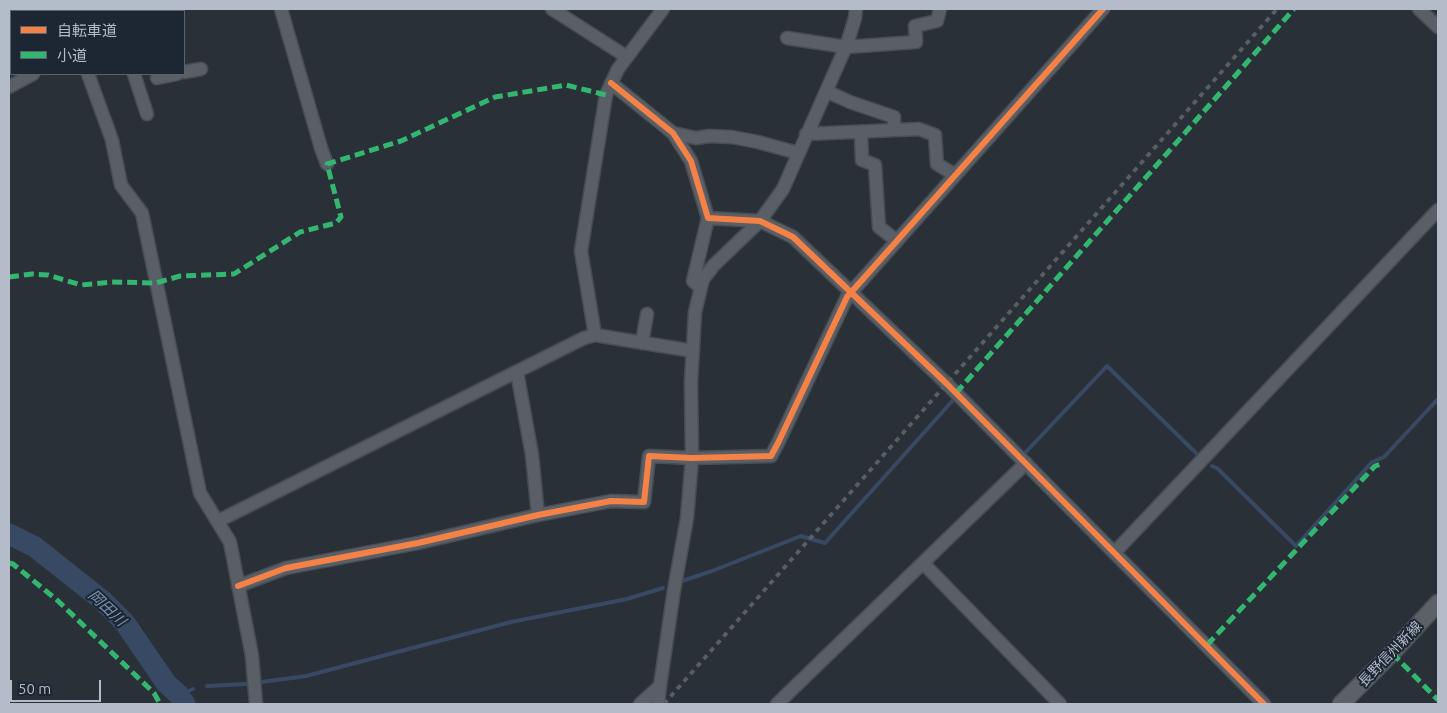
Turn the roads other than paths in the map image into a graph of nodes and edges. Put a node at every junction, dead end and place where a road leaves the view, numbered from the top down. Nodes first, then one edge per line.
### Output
1 (281, 9) edge
2 (552, 9) edge
3 (663, 9) edge
4 (856, 9) edge
5 (940, 9) edge
6 (1103, 9) edge
7 (1419, 9) edge
8 (1438, 27) edge
9 (787, 38) dead end
10 (846, 47) junction
11 (628, 57) junction
12 (201, 69) dead end
13 (185, 72) edge
14 (31, 75) edge
15 (88, 75) edge
16 (134, 75) edge
17 (171, 75) edge
18 (157, 78) dead end
19 (612, 83) junction
20 (9, 87) edge
21 (826, 91) junction
22 (147, 114) dead end
23 (894, 130) junction
24 (861, 132) junction
25 (673, 133) junction
26 (806, 134) junction
27 (798, 153) junction
28 (327, 164) dead end
29 (955, 175) junction
30 (1438, 210) edge
31 (708, 218) junction
32 (760, 221) junction
33 (897, 240) junction
34 (701, 288) junction
35 (851, 292) junction
36 (647, 314) dead end
37 (595, 335) junction
38 (642, 343) junction
39 (693, 351) junction
40 (517, 372) junction
41 (692, 458) junction
42 (1026, 463) junction
43 (538, 515) junction
44 (218, 521) junction
45 (1115, 552) junction
46 (923, 563) junction
47 (238, 586) junction
48 (1438, 604) edge
49 (660, 686) junction
50 (256, 704) edge
51 (640, 704) edge
52 (658, 704) edge
53 (777, 704) edge
54 (1060, 704) edge
55 (1264, 704) edge
56 (1341, 704) edge

1 - 28 street
2 - 11 street
3 - 11 street
4 - 10 street
5 - 10 street
6 - 29 street
7 - 8 street
9 - 10 street
10 - 21 street
11 - 19 street
12 - 13 street
14 - 20 street
15 - 44 street
16 - 22 street
17 - 18 street
19 - 25 street
19 - 37 street
21 - 23 street
21 - 26 street
23 - 24 street
23 - 29 street
24 - 26 street
24 - 33 street
25 - 27 street
25 - 31 street
26 - 27 street
27 - 32 street
29 - 33 street
30 - 45 street
31 - 32 street
31 - 34 street
32 - 34 street
32 - 35 street
33 - 35 street
34 - 39 street
35 - 41 street
35 - 42 street
36 - 38 street
37 - 38 street
37 - 40 street
38 - 39 street
39 - 41 street
40 - 43 street
40 - 44 street
41 - 43 street
41 - 49 street
42 - 45 street
42 - 46 street
43 - 47 street
44 - 47 street
45 - 55 street
46 - 53 street
46 - 54 street
47 - 50 street
48 - 56 main road, 長野信州新線
49 - 51 street
49 - 52 street

